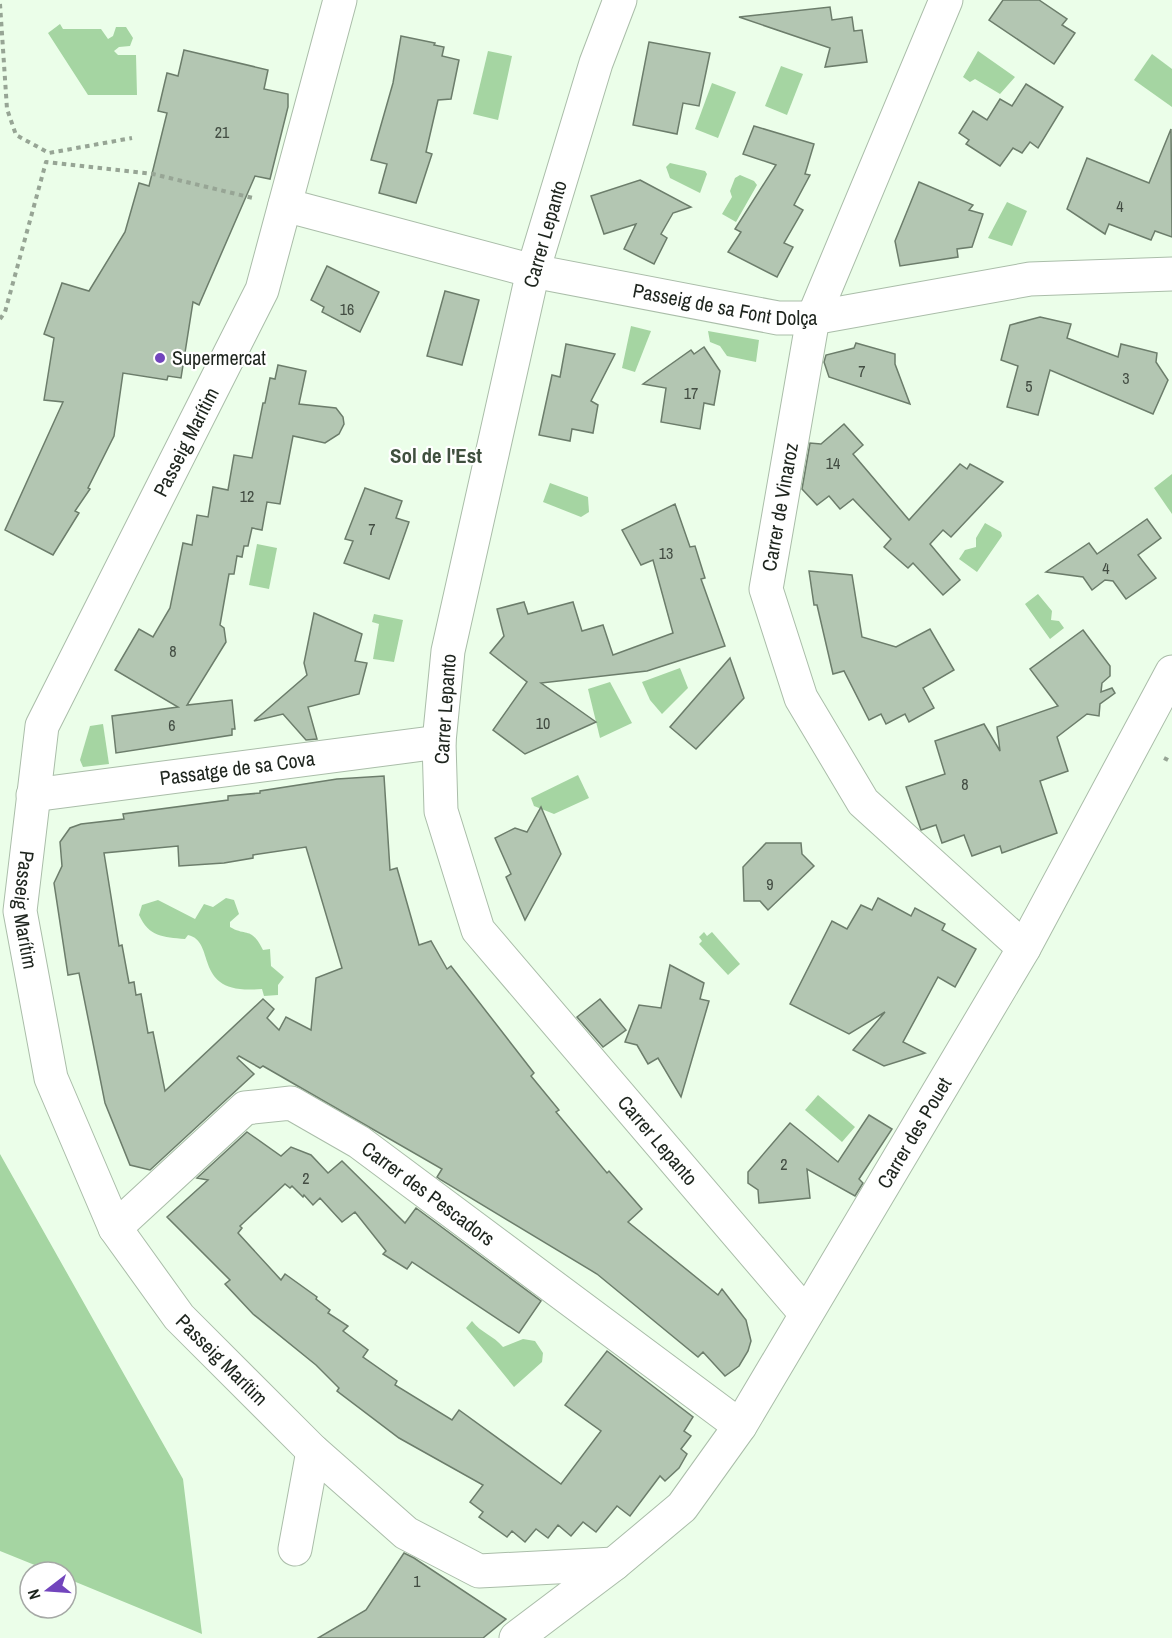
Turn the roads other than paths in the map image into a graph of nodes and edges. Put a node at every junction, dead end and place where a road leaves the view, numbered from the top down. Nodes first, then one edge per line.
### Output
1 (340, 0) edge
2 (620, 0) edge
3 (946, 0) edge
4 (285, 205) junction
5 (533, 271) junction
6 (1172, 274) edge
7 (813, 318) junction
8 (1172, 672) edge
9 (439, 742) junction
10 (33, 795) junction
11 (1024, 948) junction
12 (115, 1228) junction
13 (806, 1314) junction
14 (740, 1426) junction
15 (313, 1451) junction
16 (295, 1549) dead end
17 (614, 1564) junction
18 (516, 1638) edge

1 - 4 street, Passeig Marítim
2 - 5 street, Carrer Lepanto
3 - 7 street, Carrer de Vinaroz
4 - 5 street, Passeig de sa Font Dolça
4 - 10 street, Passeig Marítim
5 - 7 street, Passeig de sa Font Dolça
5 - 9 street, Carrer Lepanto
6 - 7 street, Passeig de sa Font Dolça
7 - 11 street, Carrer de Vinaroz
8 - 11 street, Carrer des Pouet
9 - 10 street, Passatge de sa Cova
9 - 13 street, Carrer Lepanto
10 - 12 street, Passeig Marítim
11 - 13 street, Carrer des Pouet
12 - 14 street, Carrer des Pescadors
12 - 15 street, Passeig Marítim
13 - 14 street, Carrer des Pouet
14 - 17 street, Carrer des Pouet
15 - 16 street
15 - 17 street, Passeig Marítim
17 - 18 street, Carrer des Pouet

